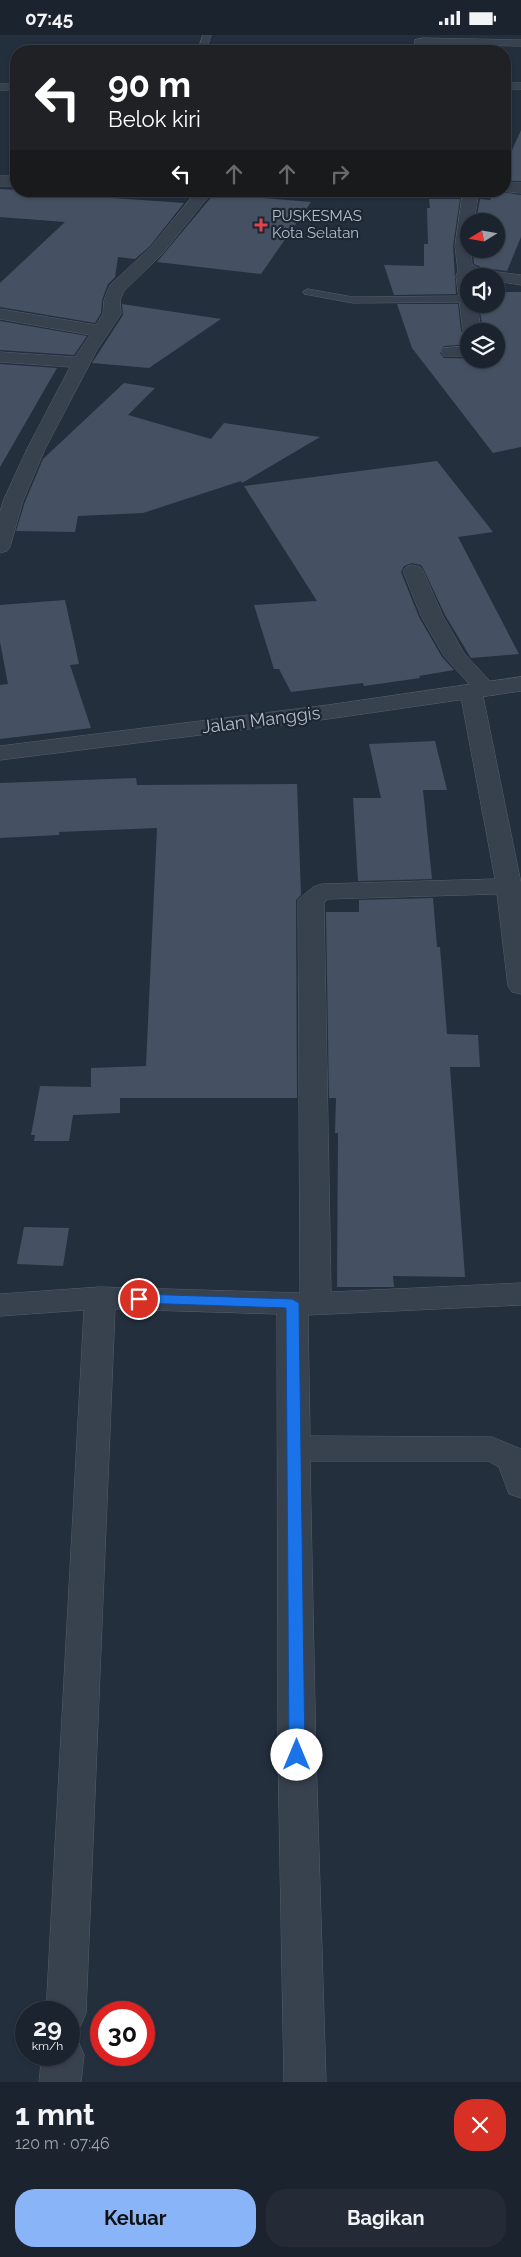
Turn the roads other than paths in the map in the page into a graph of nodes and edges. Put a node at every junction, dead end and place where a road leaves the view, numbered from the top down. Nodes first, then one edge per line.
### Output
1 (521, 43) edge
2 (418, 45) edge
3 (200, 197) edge
4 (469, 197) edge
5 (464, 268) edge
6 (505, 278) edge
7 (521, 280) edge
8 (308, 292) dead end
9 (460, 299) edge
10 (0, 314) edge
11 (99, 331) junction
12 (460, 351) edge
13 (450, 352) dead end
14 (0, 357) edge
15 (83, 363) junction
16 (0, 547) edge
17 (413, 571) dead end
18 (521, 684) edge
19 (479, 691) junction
20 (0, 753) edge
21 (509, 886) junction
22 (521, 986) edge
23 (521, 1294) edge
24 (100, 1298) junction
25 (304, 1304) junction
26 (0, 1305) edge
27 (294, 1448) junction
28 (521, 1485) edge
29 (67, 2001) edge
30 (62, 2066) edge
31 (60, 2082) edge
32 (305, 2082) edge

1 - 2 lane
3 - 11 street
4 - 5 street
6 - 7 street
8 - 9 lane
10 - 11 street
11 - 15 street
12 - 13 street
14 - 15 street
15 - 16 street
17 - 19 street
18 - 19 street, Jalan Manggis
19 - 20 street, Jalan Manggis
19 - 21 street
21 - 22 street
21 - 25 street
23 - 25 street
24 - 25 street
24 - 26 street
24 - 29 street
25 - 27 street
27 - 28 street
27 - 32 street
30 - 31 street

